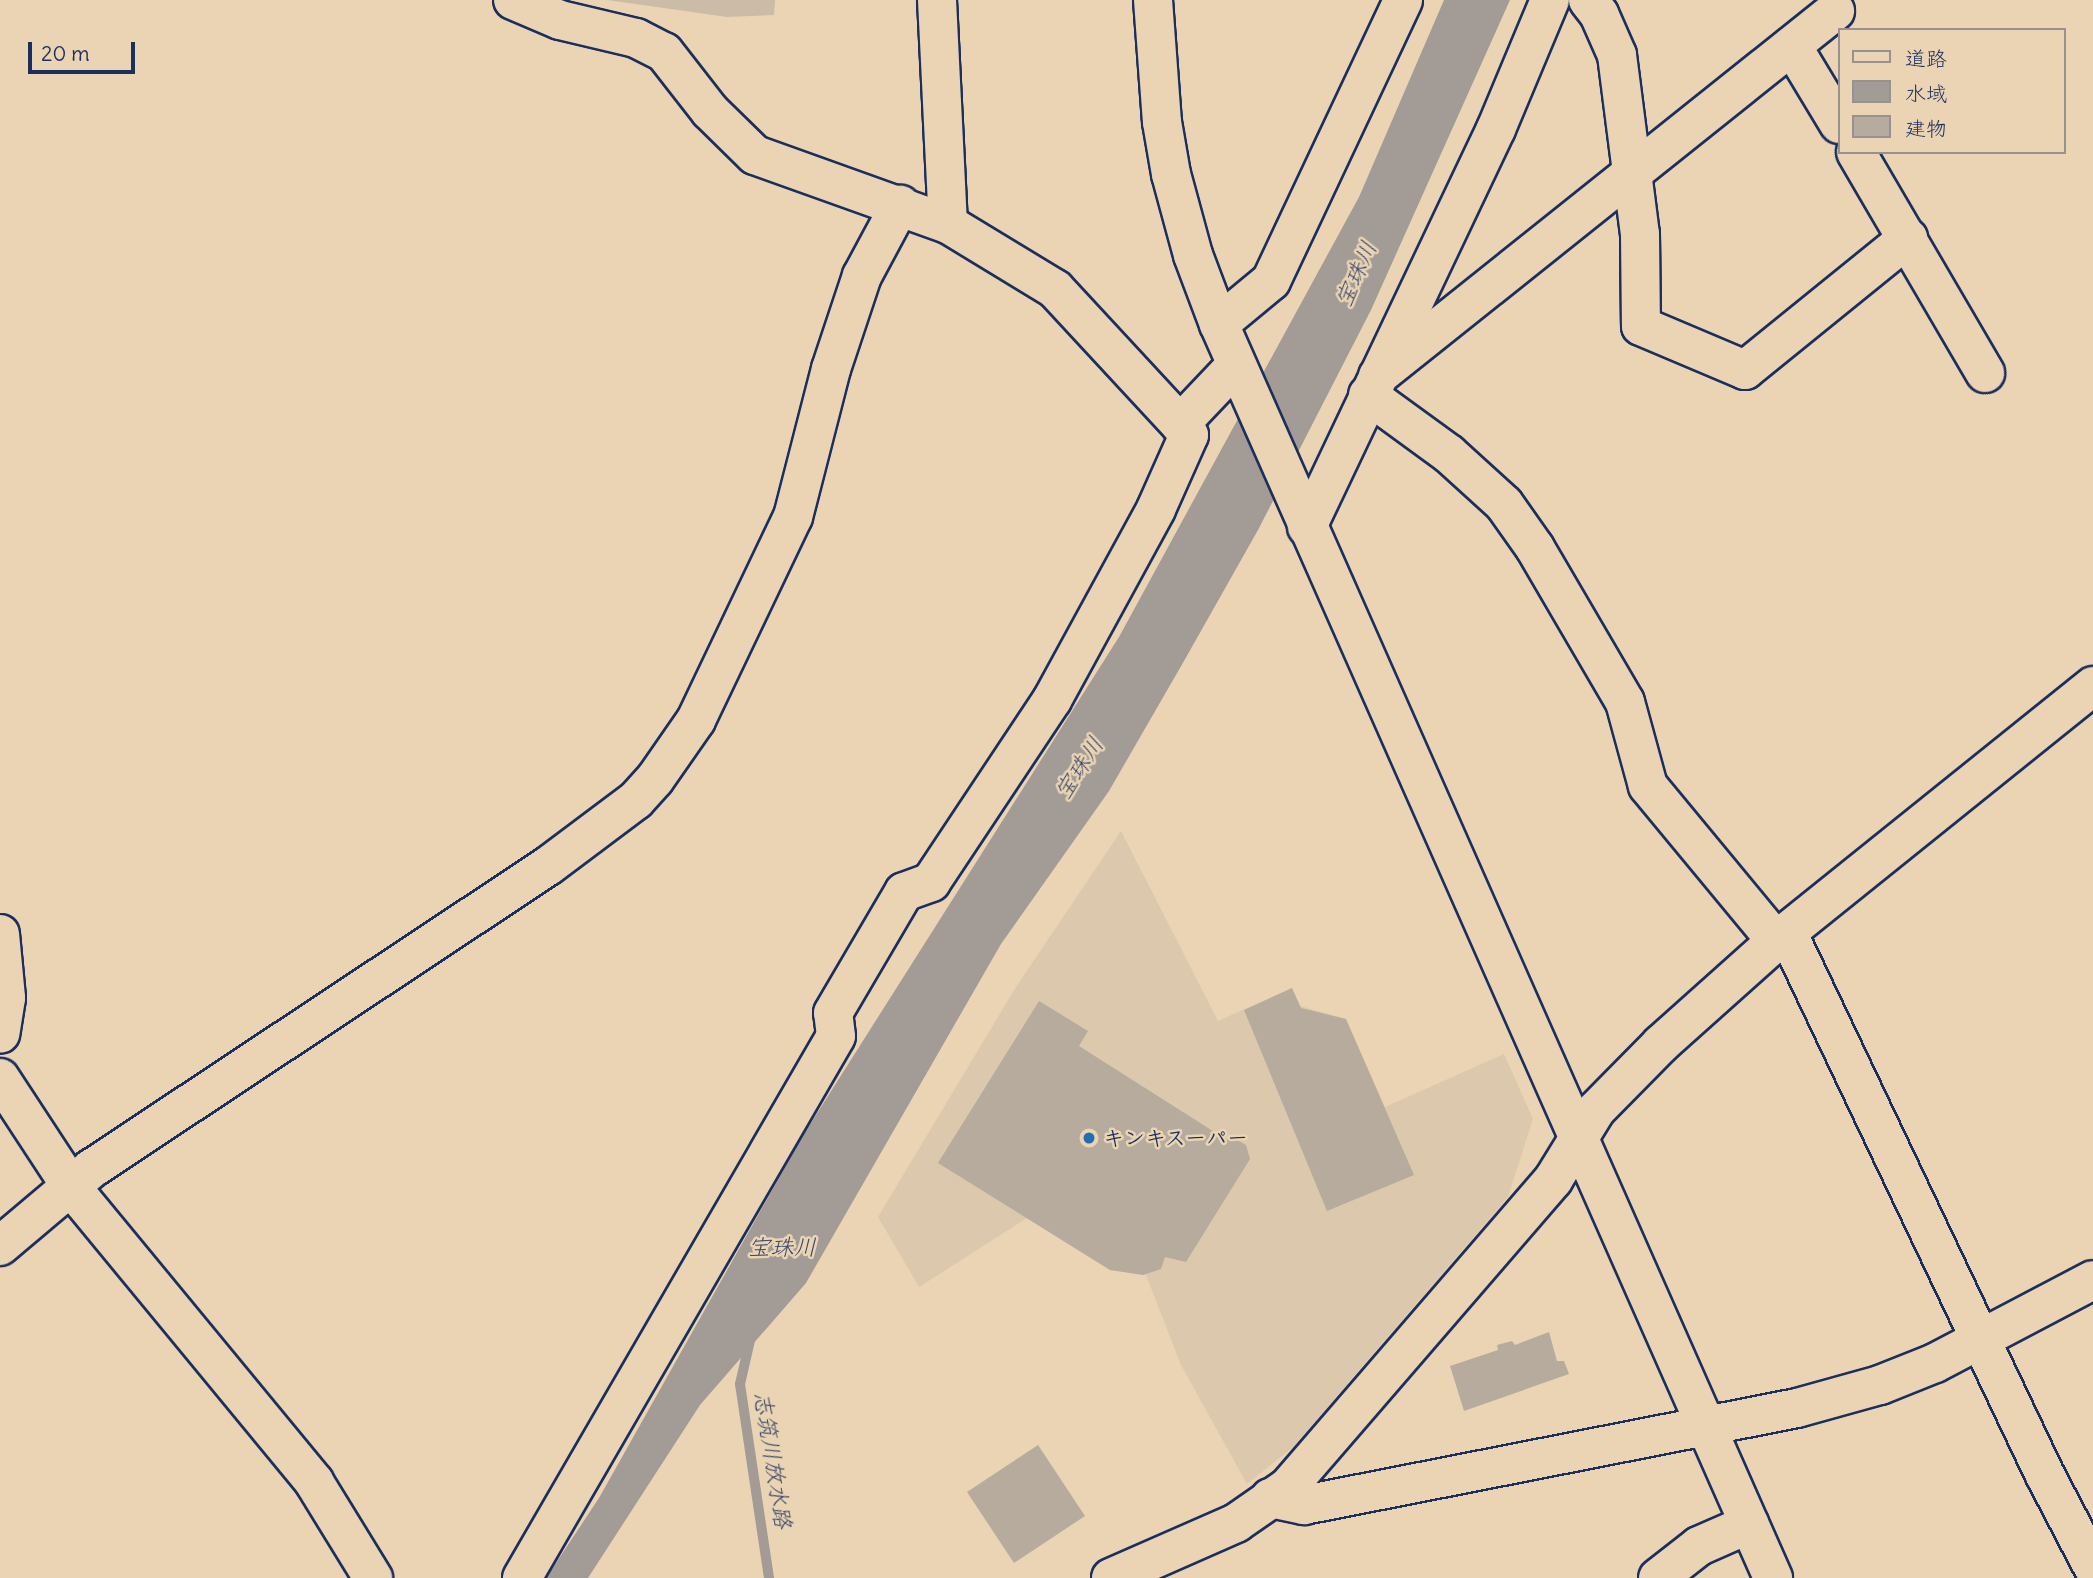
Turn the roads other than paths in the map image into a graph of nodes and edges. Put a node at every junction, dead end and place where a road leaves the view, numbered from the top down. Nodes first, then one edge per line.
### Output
1 (513, 0) edge
2 (937, 0) edge
3 (1153, 0) edge
4 (1403, 0) edge
5 (1550, 0) edge
6 (1588, 0) edge
7 (1835, 11) dead end
8 (1792, 46) junction
9 (1838, 122) edge
10 (1857, 154) edge
11 (1633, 172) junction
12 (900, 205) junction
13 (948, 225) junction
14 (1908, 238) junction
15 (1219, 324) junction
16 (1236, 365) junction
17 (1985, 373) dead end
18 (1373, 385) junction
19 (1180, 424) junction
20 (1307, 527) junction
21 (2093, 686) edge
22 (0, 934) edge
23 (1782, 936) junction
24 (0, 1034) edge
25 (0, 1078) edge
26 (1577, 1137) junction
27 (72, 1188) junction
28 (0, 1246) edge
29 (2093, 1280) edge
30 (1982, 1339) junction
31 (1708, 1429) junction
32 (1270, 1499) junction
33 (1749, 1524) junction
34 (2093, 1567) edge
35 (1163, 1568) edge
36 (373, 1578) edge
37 (522, 1578) edge
38 (1111, 1578) edge
39 (1658, 1578) edge
40 (1773, 1578) edge

1 - 12 street
2 - 13 street
3 - 15 street
4 - 15 street
5 - 18 street
6 - 11 street
7 - 8 street
8 - 9 street
8 - 11 street
10 - 14 street
11 - 14 street
11 - 18 street
12 - 13 street
12 - 27 street
13 - 19 street
14 - 17 street
15 - 16 street
16 - 19 street
16 - 20 street
18 - 20 street
18 - 23 street
19 - 37 street
20 - 26 street
21 - 23 street
22 - 24 street
23 - 26 street
23 - 30 street
25 - 27 street
26 - 31 street
26 - 32 street
27 - 28 street
27 - 36 street
29 - 30 street
30 - 31 street
30 - 34 street
31 - 32 street
31 - 33 street
32 - 35 street
33 - 39 street
33 - 40 street
35 - 38 street

